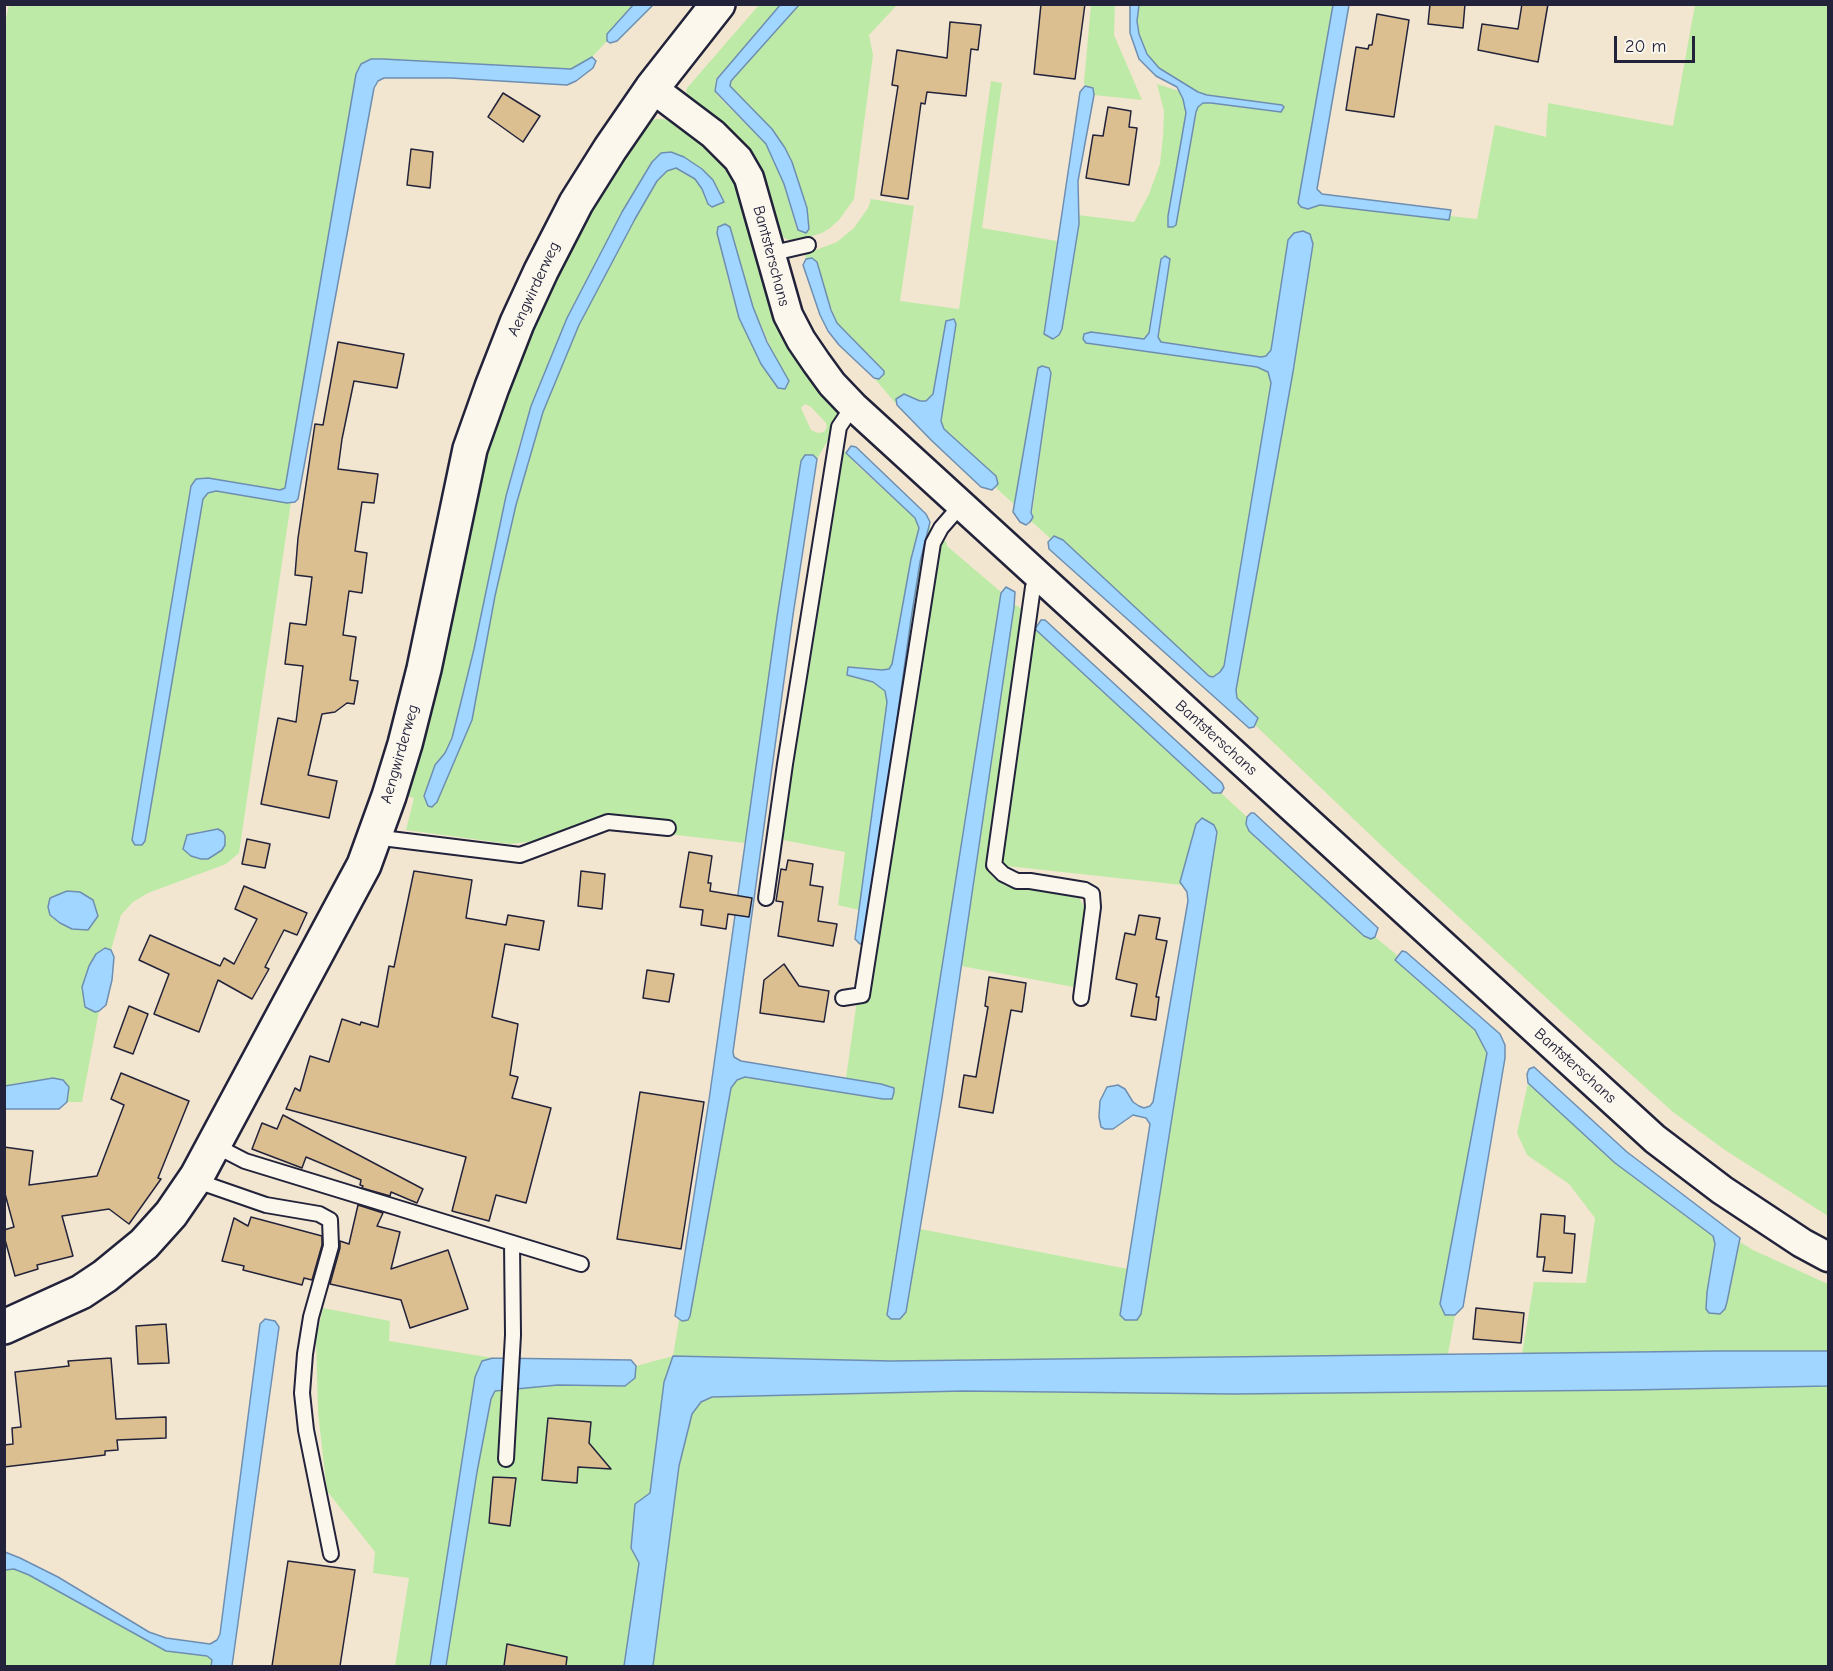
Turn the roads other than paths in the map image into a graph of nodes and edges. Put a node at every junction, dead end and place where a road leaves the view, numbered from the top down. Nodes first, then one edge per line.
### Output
1 (717, 4) edge
2 (652, 88) junction
3 (808, 245) dead end
4 (769, 254) junction
5 (853, 406) junction
6 (961, 505) junction
7 (1043, 579) junction
8 (668, 828) dead end
9 (375, 833) junction
10 (766, 898) dead end
11 (843, 998) dead end
12 (1081, 998) dead end
13 (214, 1144) junction
14 (194, 1180) junction
15 (512, 1243) junction
16 (1828, 1257) edge
17 (581, 1264) dead end
18 (4, 1327) edge
19 (506, 1459) dead end
20 (331, 1554) dead end

1 - 2 street, Aengwirderweg
2 - 4 street, Bantsterschans
2 - 9 street, Aengwirderweg
3 - 4 lane
4 - 5 street, Bantsterschans
5 - 6 street, Bantsterschans
5 - 10 lane
6 - 7 street, Bantsterschans
6 - 11 lane
7 - 12 lane
7 - 16 street, Bantsterschans
8 - 9 lane
9 - 13 street, Aengwirderweg
13 - 14 street, Aengwirderweg
13 - 15 lane
14 - 18 street, Aengwirderweg
14 - 20 lane
15 - 17 lane
15 - 19 lane

